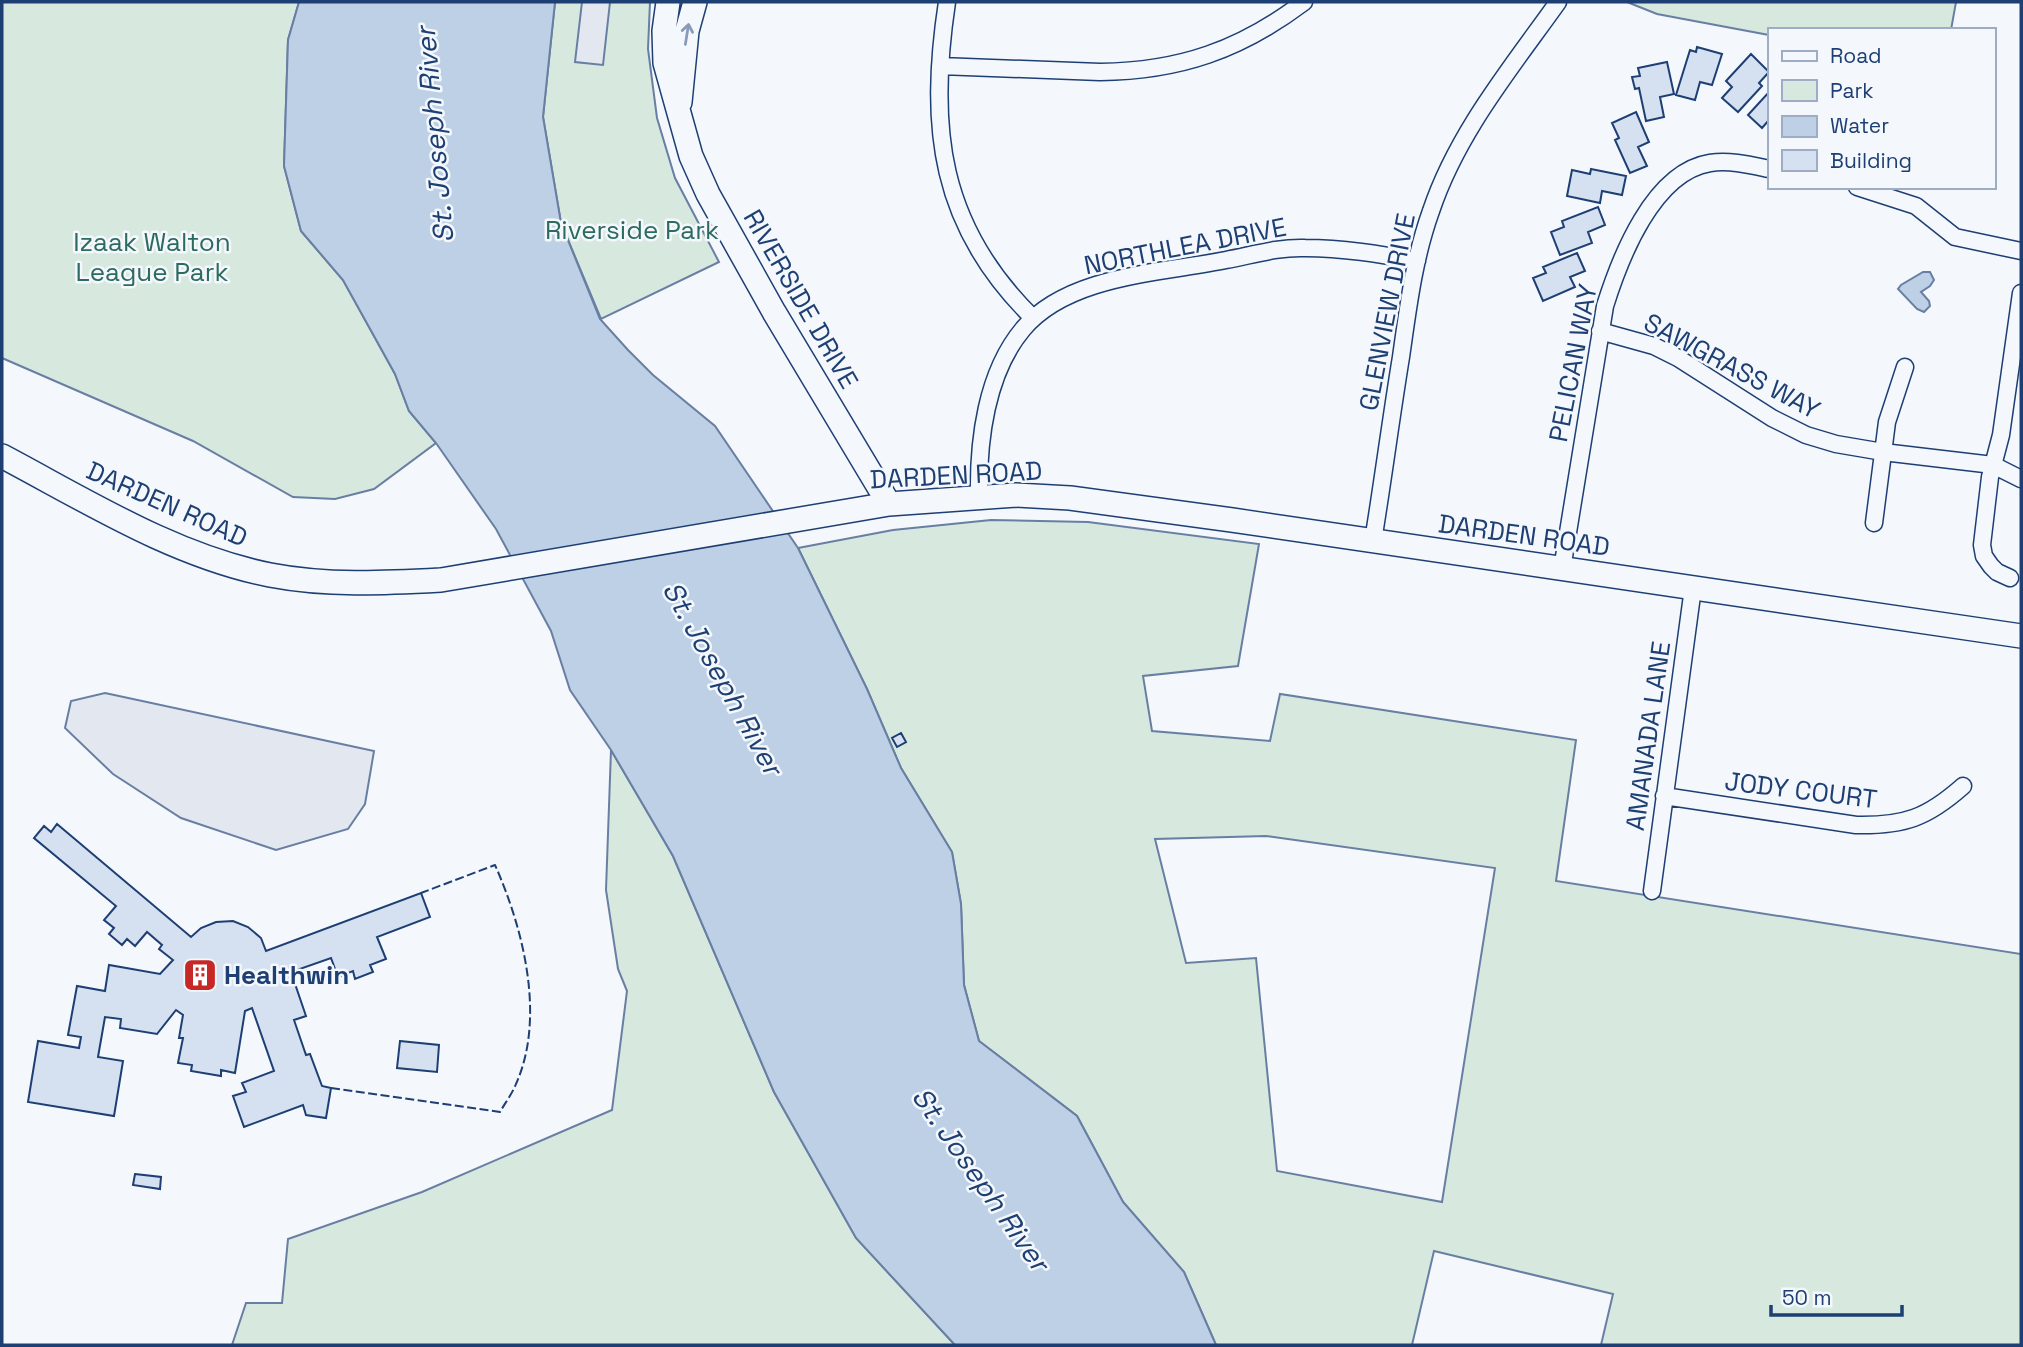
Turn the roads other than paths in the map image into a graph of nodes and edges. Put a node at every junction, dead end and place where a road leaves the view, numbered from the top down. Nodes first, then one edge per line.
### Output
1 (668, 2) edge
2 (695, 2) edge
3 (947, 2) edge
4 (1304, 2) edge
5 (1558, 2) edge
6 (940, 66) junction
7 (679, 116) junction
8 (1768, 169) edge
9 (1863, 189) edge
10 (2021, 251) edge
11 (1416, 261) junction
12 (2021, 293) edge
13 (1033, 318) junction
14 (1600, 331) junction
15 (2017, 354) edge
16 (1905, 367) dead end
17 (2016, 374) edge
18 (1883, 452) junction
19 (2, 456) edge
20 (1993, 465) junction
21 (2021, 479) edge
22 (979, 496) junction
23 (889, 504) junction
24 (1874, 523) dead end
25 (1373, 541) junction
26 (1562, 569) junction
27 (2010, 578) dead end
28 (1693, 588) junction
29 (2021, 636) edge
30 (1963, 786) dead end
31 (1664, 796) junction
32 (1652, 891) dead end

1 - 7 street, RIVERSIDE DRIVE
7 -> 2 street, RIVERSIDE DRIVE
3 - 6 street
4 - 6 street
5 - 11 street, GLENVIEW DRIVE
6 - 13 street
7 - 23 street, RIVERSIDE DRIVE
8 - 14 street, PELICAN WAY
9 - 10 street
11 - 13 street, NORTHLEA DRIVE
11 - 25 street, GLENVIEW DRIVE
12 - 15 street
13 - 22 street, NORTHLEA DRIVE
14 - 18 street, SAWGRASS WAY
14 - 26 street, PELICAN WAY
15 - 17 street
16 - 18 street
17 - 20 street
18 - 20 street, SAWGRASS WAY
18 - 24 street
19 - 23 street, DARDEN ROAD
20 - 21 street, SAWGRASS WAY
20 - 27 street
22 - 23 street, DARDEN ROAD
22 - 25 street, DARDEN ROAD
25 - 26 street, DARDEN ROAD
26 - 28 street, DARDEN ROAD
28 - 29 street, DARDEN ROAD
28 - 31 street, AMANADA LANE
30 - 31 street, JODY COURT
31 - 32 street, AMANADA LANE

